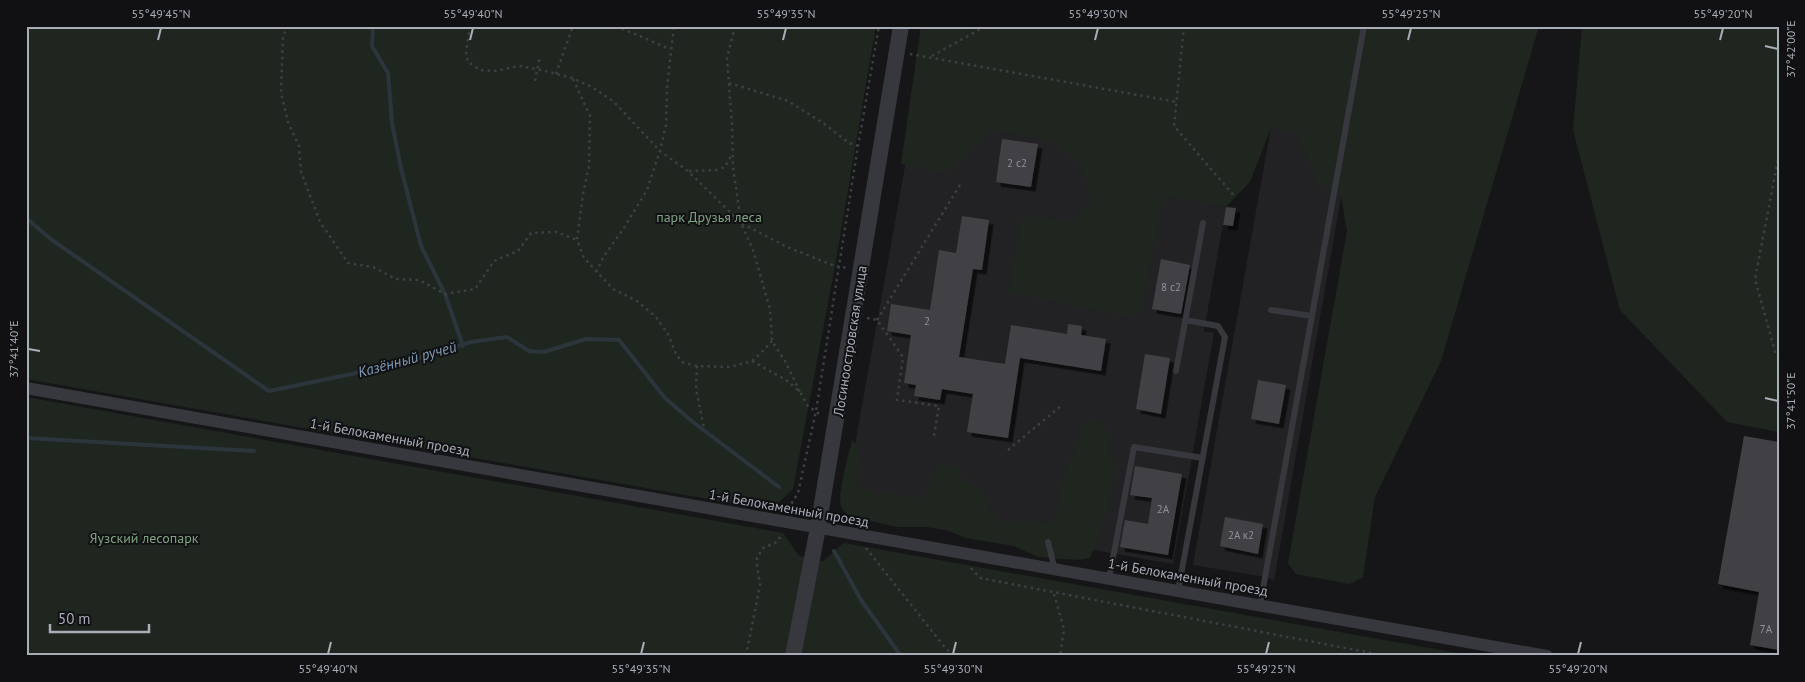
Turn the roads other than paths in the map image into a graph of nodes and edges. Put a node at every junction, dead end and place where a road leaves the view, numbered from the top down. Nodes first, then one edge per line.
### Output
1 (901, 26) edge
2 (1364, 26) edge
3 (1203, 223) dead end
4 (1271, 310) dead end
5 (1312, 316) junction
6 (1185, 320) junction
7 (1176, 371) dead end
8 (26, 388) edge
9 (1203, 458) junction
10 (818, 528) junction
11 (1048, 542) dead end
12 (1055, 570) junction
13 (1109, 579) junction
14 (1178, 591) junction
15 (1260, 605) junction
16 (793, 656) edge
17 (1547, 656) edge

1 - 10 street, Лосиноостровская улица
2 - 5 lane
3 - 6 lane
4 - 5 lane
5 - 15 lane
6 - 7 lane
6 - 9 lane
8 - 10 street, 1-й Белокаменный проезд
9 - 13 lane
9 - 14 lane
10 - 12 street, 1-й Белокаменный проезд
10 - 16 street, Лосиноостровская улица
11 - 12 lane
12 - 13 street, 1-й Белокаменный проезд
13 - 14 street, 1-й Белокаменный проезд
14 - 15 street, 1-й Белокаменный проезд
15 - 17 street, 1-й Белокаменный проезд

